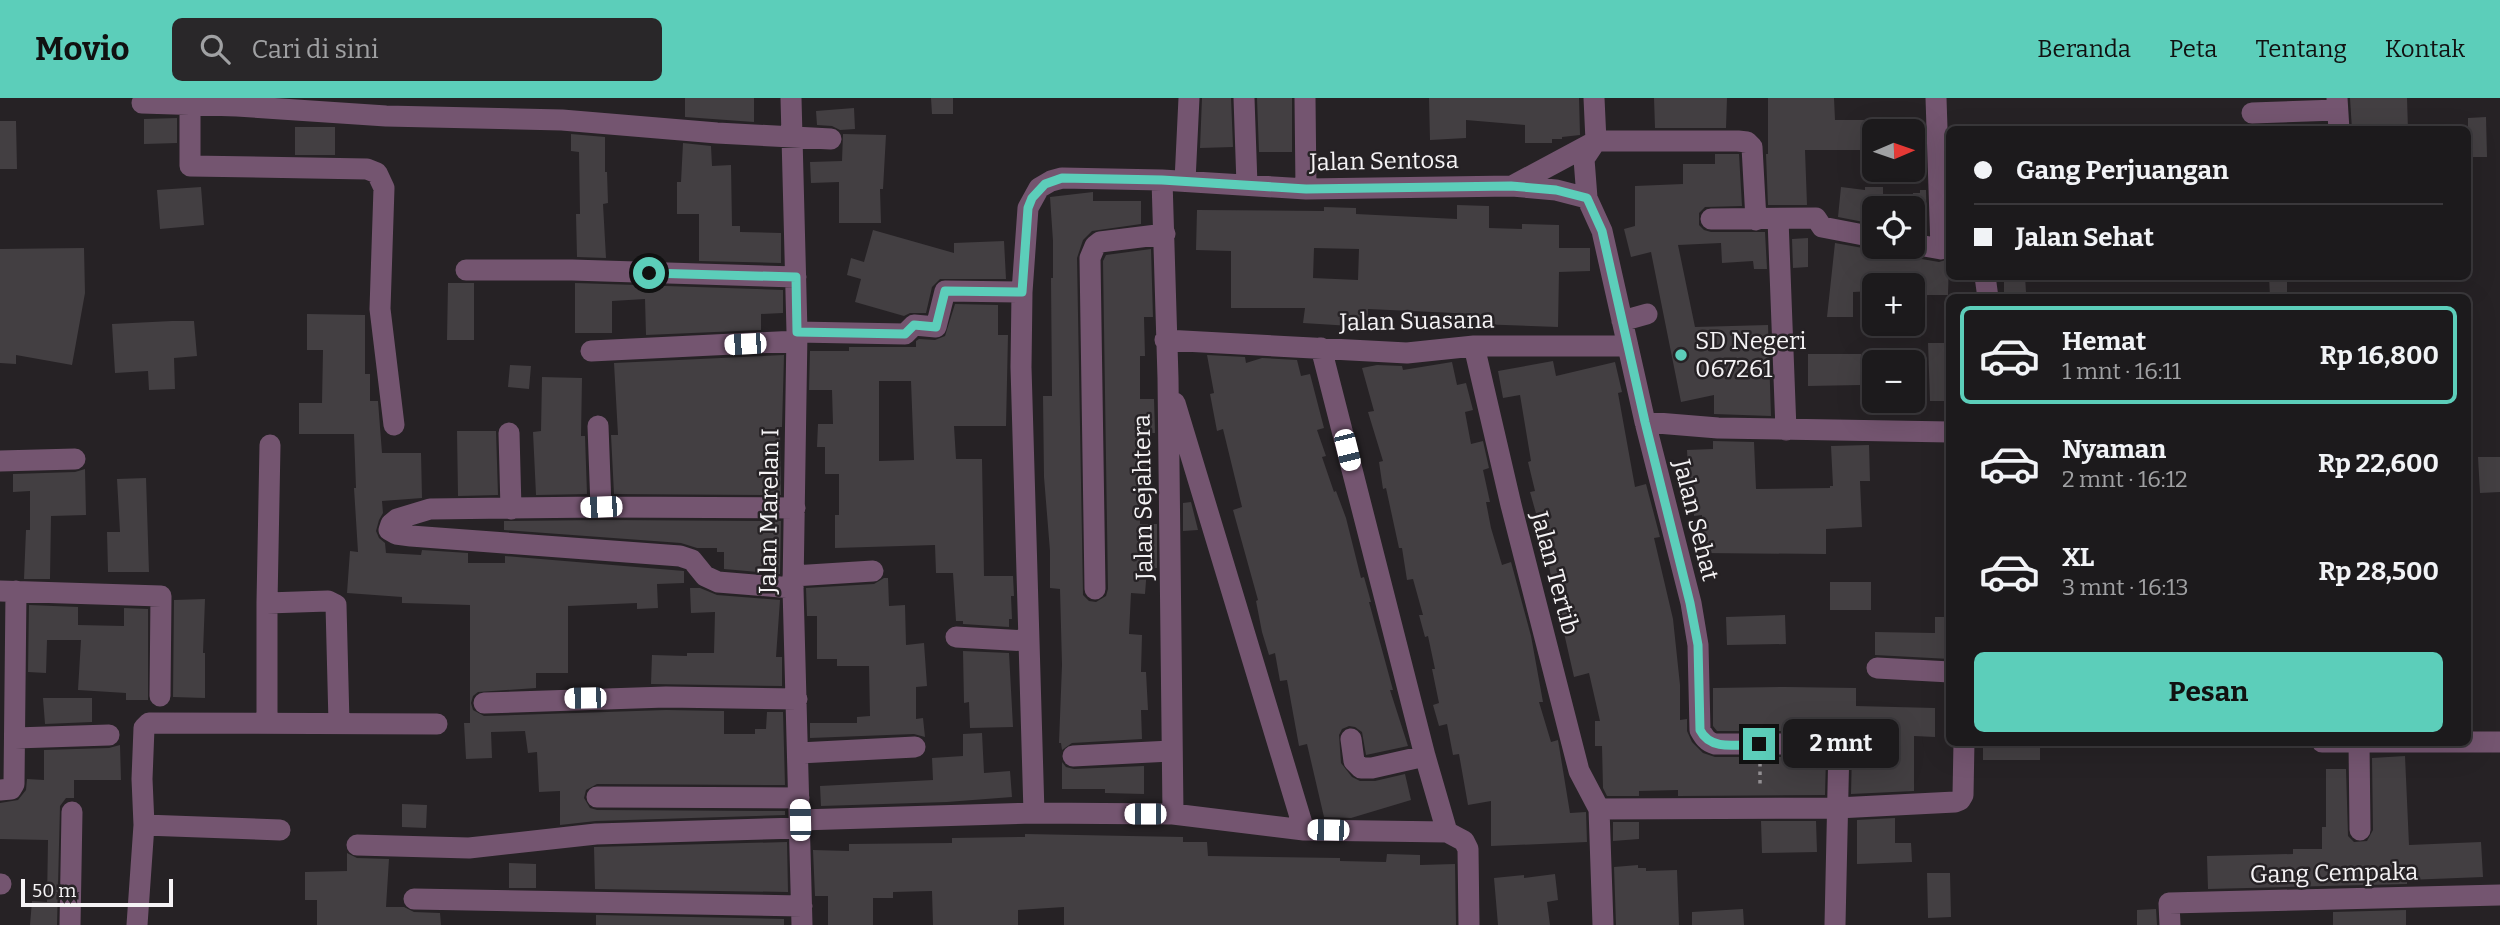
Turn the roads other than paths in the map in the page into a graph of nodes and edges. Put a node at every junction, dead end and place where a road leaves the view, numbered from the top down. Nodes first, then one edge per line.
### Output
1 (791, 98) edge
2 (1189, 98) edge
3 (1244, 98) edge
4 (1305, 98) edge
5 (1594, 98) edge
6 (1936, 98) edge
7 (142, 103) dead end
8 (190, 104) junction
9 (2338, 112) edge
10 (2252, 113) dead end
11 (791, 138) junction
12 (831, 139) dead end
13 (1596, 141) junction
14 (1162, 180) junction
15 (1185, 181) junction
16 (1247, 184) junction
17 (1511, 186) junction
18 (1306, 189) junction
19 (1587, 198) junction
20 (1711, 219) dead end
21 (1778, 219) junction
22 (1756, 220) junction
23 (1164, 234) junction
24 (1862, 235) edge
25 (1925, 246) edge
26 (1945, 249) edge
27 (466, 270) dead end
28 (796, 277) junction
29 (1022, 292) junction
30 (1647, 314) dead end
31 (1622, 321) junction
32 (797, 337) junction
33 (1165, 340) junction
34 (1474, 346) junction
35 (1628, 346) junction
36 (1321, 348) junction
37 (591, 351) dead end
38 (1168, 378) junction
39 (1645, 422) junction
40 (394, 425) dead end
41 (598, 425) dead end
42 (1786, 430) junction
43 (1946, 432) edge
44 (509, 433) dead end
45 (270, 445) dead end
46 (75, 459) dead end
47 (0, 461) edge
48 (601, 507) junction
49 (795, 508) junction
50 (511, 509) junction
51 (873, 571) dead end
52 (793, 582) junction
53 (1095, 589) dead end
54 (8, 591) edge
55 (267, 603) junction
56 (956, 637) dead end
57 (1029, 641) junction
58 (1877, 668) dead end
59 (1946, 672) edge
60 (160, 696) dead end
61 (797, 698) junction
62 (484, 703) dead end
63 (267, 722) junction
64 (339, 723) junction
65 (437, 724) dead end
66 (1867, 730) dead end
67 (109, 735) dead end
68 (15, 738) junction
69 (1351, 739) dead end
70 (2471, 742) edge
71 (2500, 742) edge
72 (1839, 744) junction
73 (1964, 746) edge
74 (2359, 746) edge
75 (915, 747) dead end
76 (1171, 751) junction
77 (799, 753) junction
78 (1073, 755) dead end
79 (1425, 756) junction
80 (0, 790) edge
81 (597, 797) dead end
82 (799, 798) junction
83 (1837, 808) junction
84 (1599, 809) junction
85 (72, 812) dead end
86 (1034, 813) junction
87 (1173, 814) junction
88 (800, 824) junction
89 (144, 825) junction
90 (280, 830) dead end
91 (1304, 830) junction
92 (2360, 830) dead end
93 (1447, 832) junction
94 (357, 845) dead end
95 (2500, 895) edge
96 (414, 899) dead end
97 (802, 915) edge
98 (70, 925) edge
99 (137, 925) edge
100 (1469, 925) edge
101 (1603, 925) edge
102 (1835, 925) edge
103 (2170, 925) edge

1 - 11 street, Jalan Marelan I
2 - 15 street
3 - 16 street
4 - 18 street
5 - 13 street
6 - 26 street
7 - 8 street
8 - 11 street
8 - 40 street
9 - 10 street
11 - 12 street
11 - 28 street, Jalan Marelan I
13 - 17 street, Jalan Sentosa
13 - 19 street
13 - 22 street
14 - 15 street, Jalan Sentosa
14 - 23 street, Jalan Sejahtera
14 - 29 street, Jalan Sentosa
15 - 16 street, Jalan Sentosa
16 - 18 street, Jalan Sentosa
17 - 18 street, Jalan Sentosa
17 - 19 street
19 - 31 street, Jalan Sehat
20 - 22 street
21 - 22 street
21 - 24 street
21 - 42 street
23 - 33 street, Jalan Sejahtera
23 - 53 street
25 - 26 street
27 - 28 street
28 - 32 street, Jalan Marelan I
29 - 32 street
29 - 57 street, Jalan Sentosa
30 - 31 street
31 - 35 street, Jalan Sehat
32 - 37 street
32 - 49 street, Jalan Marelan I
33 - 36 street, Jalan Suasana
33 - 38 street, Jalan Sejahtera
34 - 35 street, Jalan Suasana
34 - 36 street, Jalan Suasana
34 - 84 street, Jalan Tertib
35 - 39 street, Jalan Sehat
36 - 79 street
38 - 76 street, Jalan Sejahtera
38 - 91 street
39 - 42 street
39 - 72 street, Jalan Sehat
41 - 48 street
42 - 43 street
44 - 50 street
45 - 55 street
46 - 47 street
48 - 49 street
48 - 50 street
49 - 52 street, Jalan Marelan I
50 - 52 street
51 - 52 street
52 - 61 street, Jalan Marelan I
54 - 60 street
54 - 68 street
55 - 63 street
55 - 64 street
56 - 57 street
57 - 86 street, Jalan Sentosa
58 - 59 street
61 - 62 street
61 - 77 street, Jalan Marelan I
63 - 64 street
63 - 89 street
64 - 65 street
66 - 72 street
67 - 68 street
68 - 80 street
69 - 79 street
70 - 71 street
72 - 83 street
73 - 83 street
74 - 92 street
75 - 77 street
76 - 78 street
76 - 87 street, Jalan Sejahtera
77 - 82 street, Jalan Marelan I
79 - 93 street
81 - 82 street
82 - 88 street, Jalan Marelan I
83 - 84 street
83 - 102 street
84 - 101 street
85 - 98 street
86 - 87 street
86 - 88 street
87 - 91 street
88 - 94 street
88 - 97 street, Jalan Marelan I
89 - 90 street
89 - 99 street
91 - 93 street
93 - 100 street
95 - 103 street, Gang Cempaka
96 - 97 street

